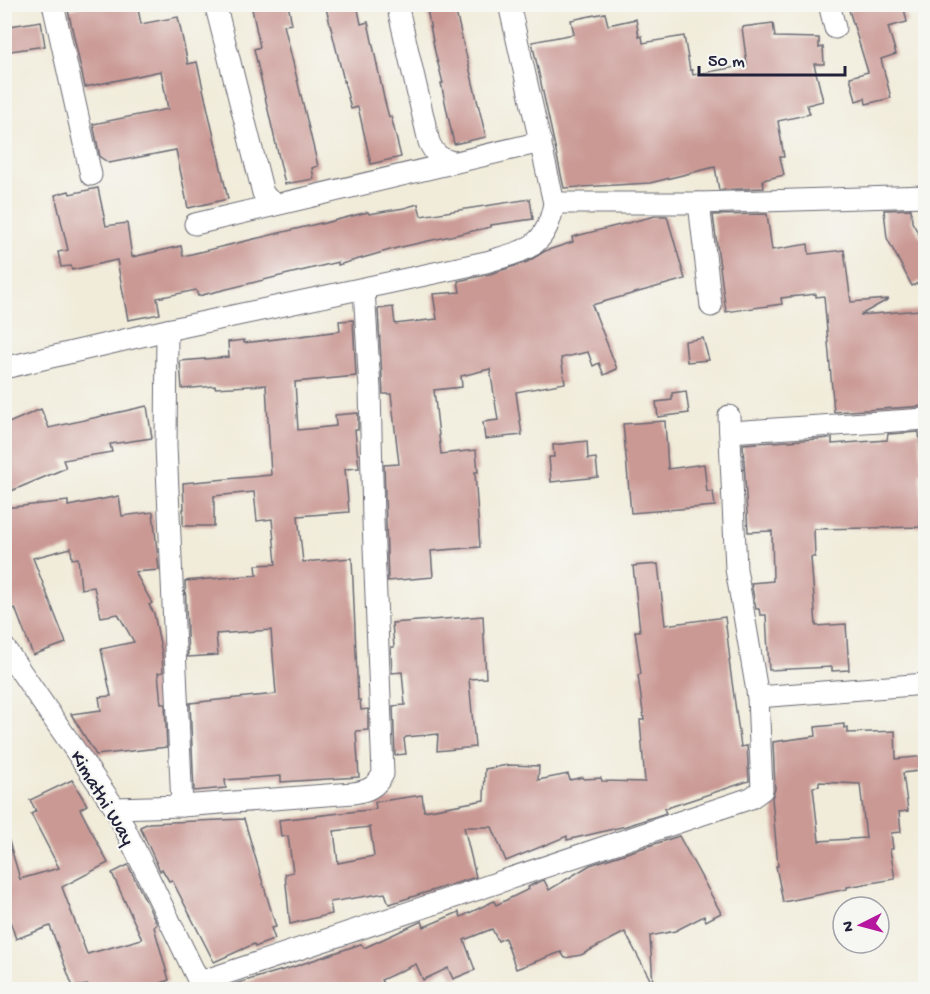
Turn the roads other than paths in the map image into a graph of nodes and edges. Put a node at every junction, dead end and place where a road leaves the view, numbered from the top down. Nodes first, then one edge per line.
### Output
1 (53, 4) edge
2 (397, 4) edge
3 (509, 4) edge
4 (829, 4) edge
5 (216, 7) dead end
6 (835, 28) dead end
7 (541, 142) junction
8 (453, 162) junction
9 (91, 174) dead end
10 (926, 196) edge
11 (554, 203) junction
12 (699, 203) junction
13 (277, 204) junction
14 (195, 224) dead end
15 (364, 289) junction
16 (711, 306) dead end
17 (167, 330) junction
18 (4, 368) edge
19 (926, 419) edge
20 (4, 647) edge
21 (926, 684) edge
22 (758, 697) junction
23 (182, 807) junction
24 (115, 808) junction
25 (202, 986) edge

1 - 9 street
2 - 8 street
3 - 7 street
4 - 6 street
5 - 13 street
7 - 8 street
7 - 11 street
8 - 13 street
10 - 12 street
11 - 12 street
11 - 15 street
12 - 16 street
13 - 14 street
15 - 17 street
15 - 23 street
17 - 18 street
17 - 23 street
19 - 22 street
20 - 24 street, Kimathi Way
21 - 22 street
22 - 25 street
23 - 24 street
24 - 25 street, Kimathi Way

